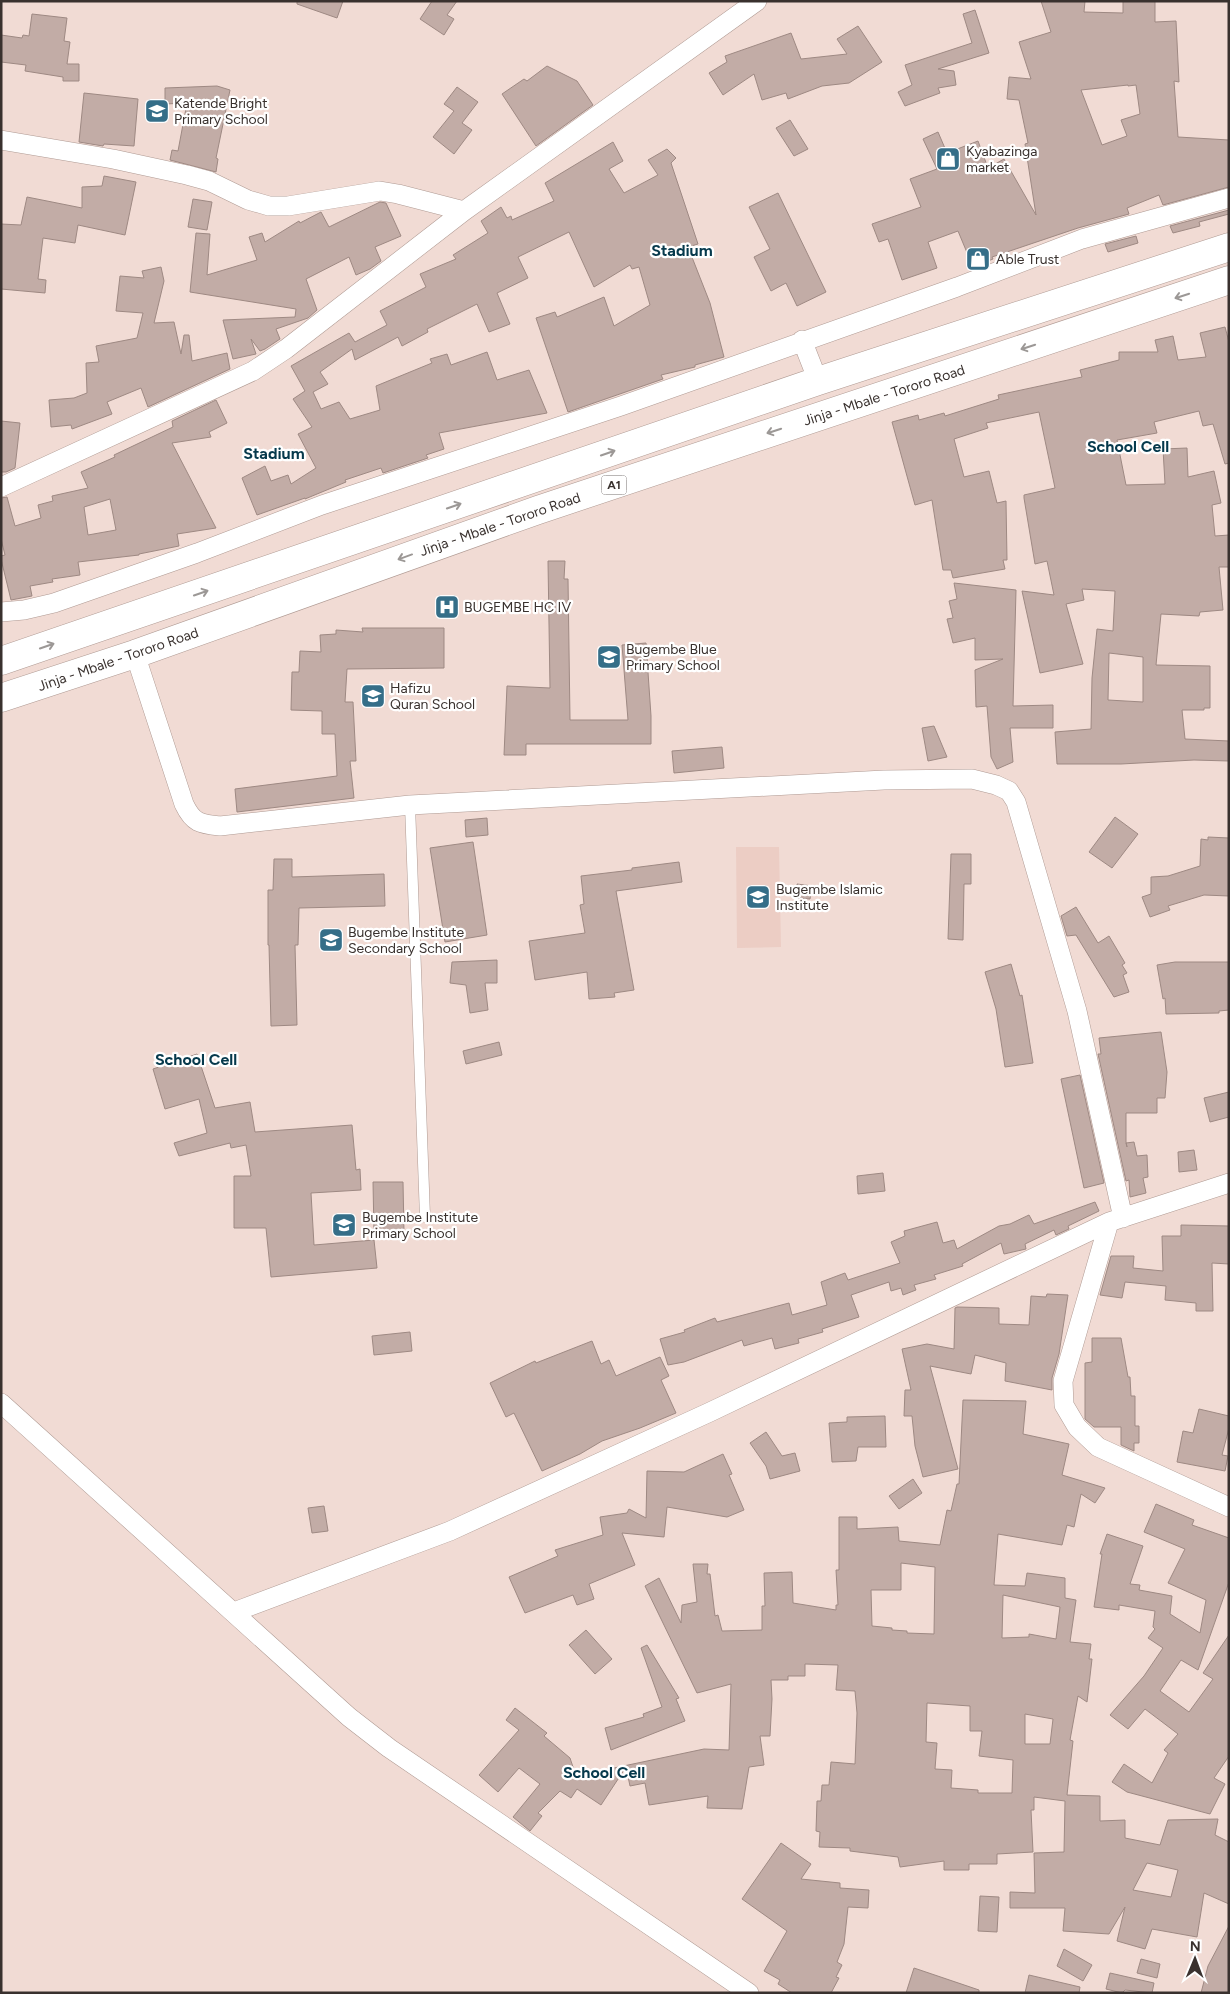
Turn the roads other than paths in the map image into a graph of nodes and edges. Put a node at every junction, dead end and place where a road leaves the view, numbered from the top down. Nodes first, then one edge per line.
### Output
1 (757, 1) edge
2 (1, 140) edge
3 (1229, 198) edge
4 (464, 211) junction
5 (1229, 247) edge
6 (1229, 280) edge
7 (802, 340) junction
8 (818, 381) junction
9 (1, 487) edge
10 (1, 612) edge
11 (135, 654) junction
12 (1, 662) edge
13 (1, 698) edge
14 (410, 805) junction
15 (1229, 1183) edge
16 (425, 1217) dead end
17 (1116, 1220) junction
18 (1, 1403) edge
19 (1229, 1507) edge
20 (234, 1612) junction
21 (748, 1993) edge

1 - 4 street
2 - 4 street
3 - 7 street
4 - 9 street
5 - 8 highway, A1
6 -> 11 highway, Jinja - Mbale - Tororo Road / A1
7 - 8 street
7 - 10 street
12 -> 8 highway, A1
11 - 13 highway, Jinja - Mbale - Tororo Road / A1
11 - 14 street
14 - 16 lane
14 - 17 street
15 - 17 street
17 - 19 street
17 - 20 street
18 - 20 street
20 - 21 street

